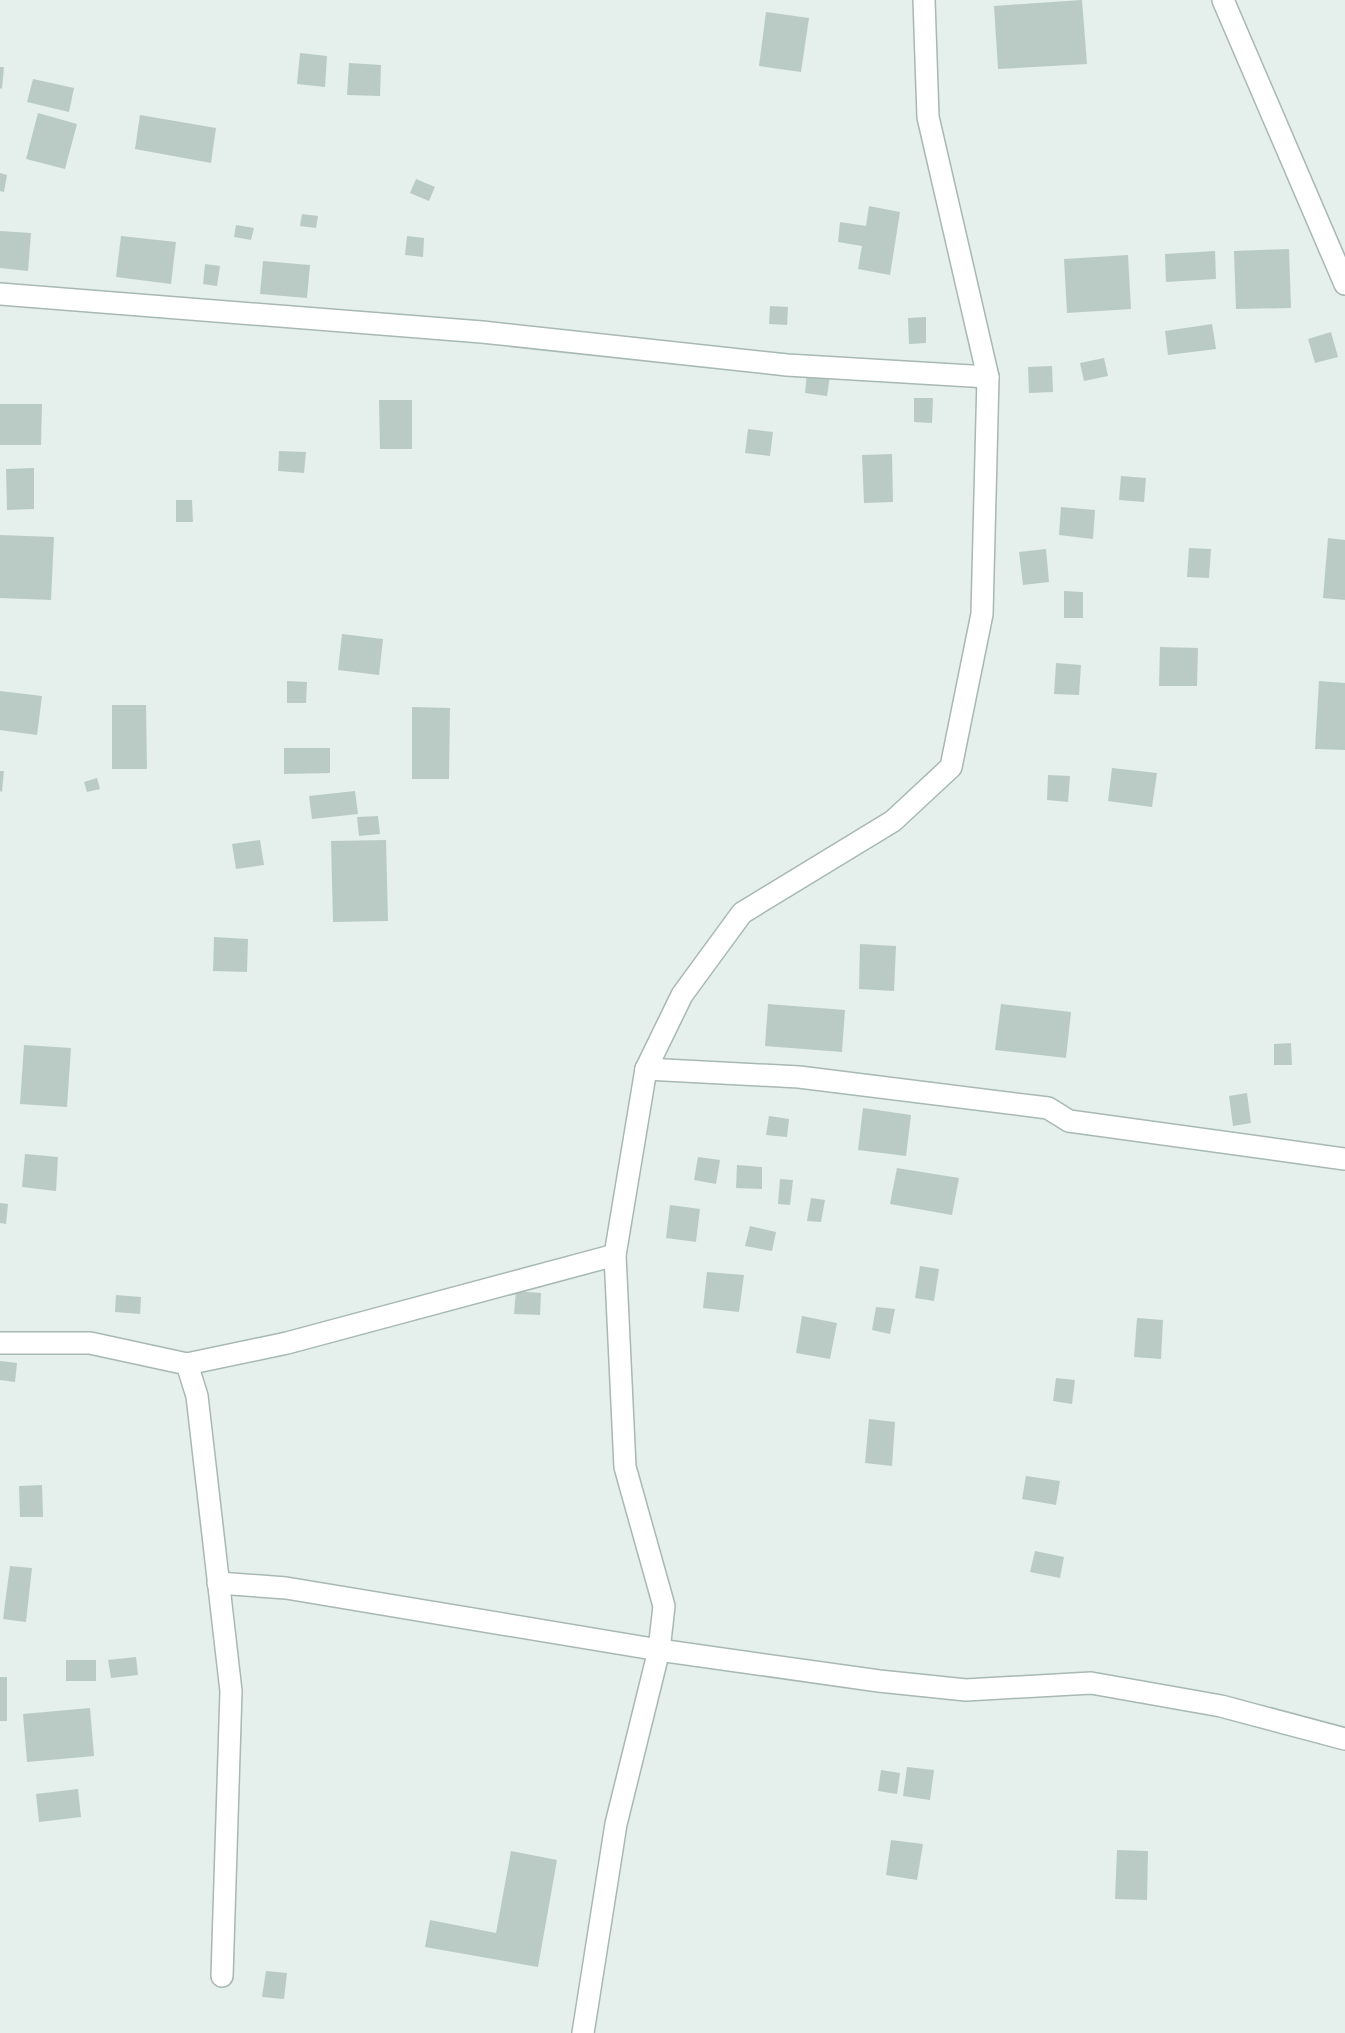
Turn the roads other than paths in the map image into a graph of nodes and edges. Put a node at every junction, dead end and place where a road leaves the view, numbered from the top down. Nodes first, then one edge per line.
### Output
1 (924, 0) edge
2 (1223, 0) edge
3 (1345, 284) edge
4 (0, 294) edge
5 (988, 377) junction
6 (646, 1069) junction
7 (1345, 1159) edge
8 (615, 1255) junction
9 (0, 1343) edge
10 (187, 1364) junction
11 (218, 1583) junction
12 (659, 1650) junction
13 (1345, 1739) edge
14 (222, 1976) dead end
15 (583, 2033) edge

1 - 5 street
2 - 3 street
4 - 5 street
5 - 6 street
6 - 7 street
6 - 8 street
8 - 10 street
8 - 12 street
9 - 10 street
10 - 11 street
11 - 12 street
11 - 14 street
12 - 13 street
12 - 15 street

